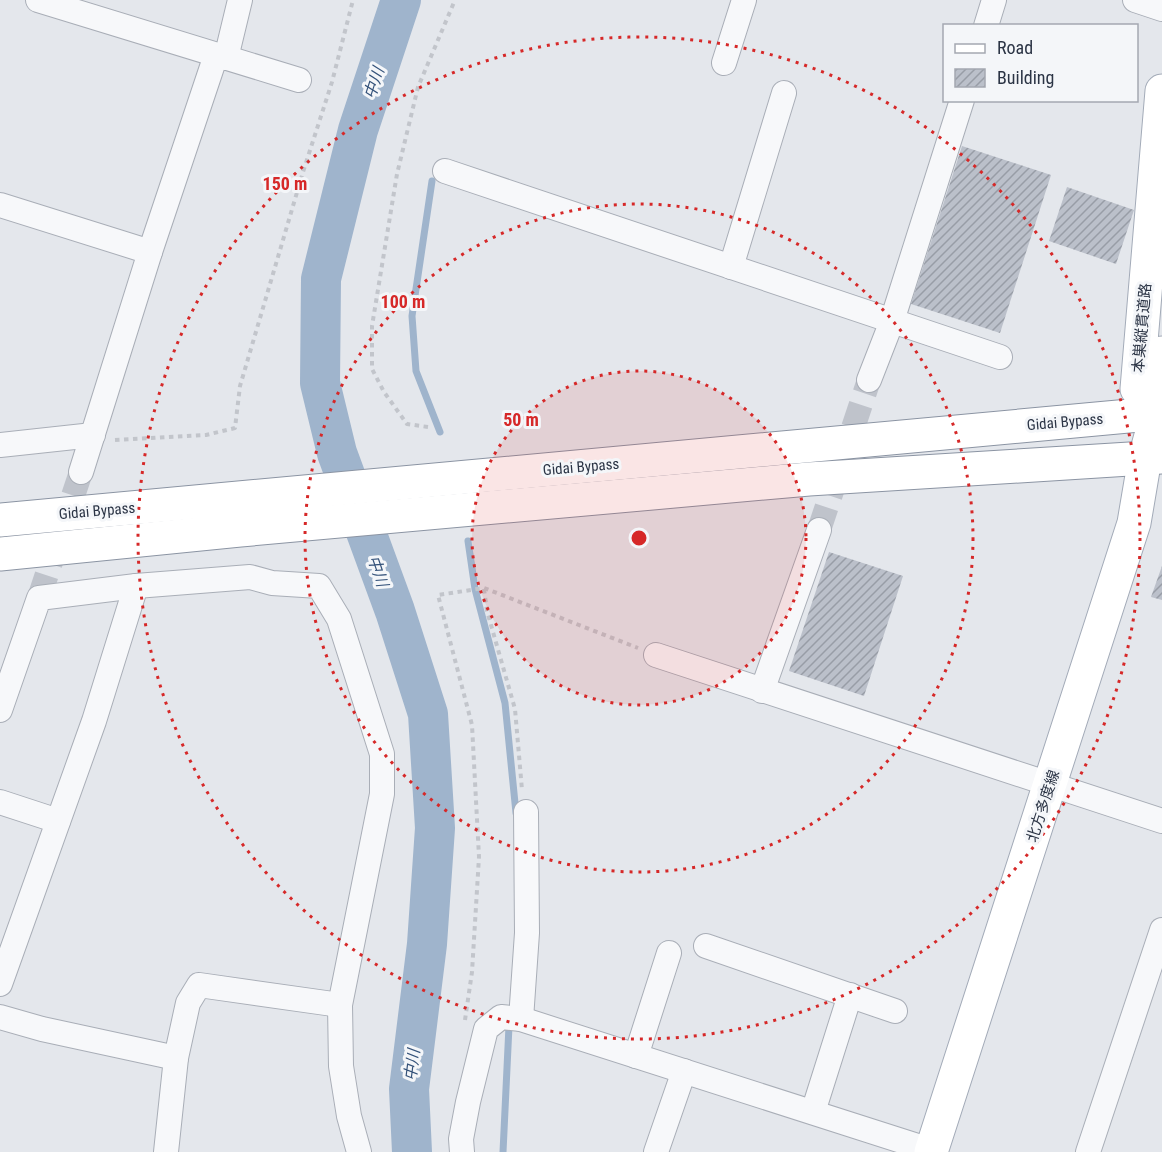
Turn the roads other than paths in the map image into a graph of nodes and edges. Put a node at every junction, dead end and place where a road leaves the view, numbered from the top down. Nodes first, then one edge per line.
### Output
1 (38, 0) edge
2 (240, 0) edge
3 (744, 0) edge
4 (994, 0) edge
5 (1135, 0) edge
6 (1162, 9) edge
7 (987, 24) edge
8 (221, 56) junction
9 (724, 63) dead end
10 (299, 80) dead end
11 (1162, 92) edge
12 (784, 93) dead end
13 (961, 102) edge
14 (445, 171) dead end
15 (0, 206) edge
16 (150, 252) junction
17 (731, 267) junction
18 (892, 321) junction
19 (1162, 353) edge
20 (1000, 357) dead end
21 (869, 380) tunnel mouth
22 (1151, 414) edge
23 (92, 438) junction
24 (0, 444) edge
25 (1154, 457) edge
26 (81, 472) tunnel mouth
27 (0, 520) edge
28 (819, 530) tunnel mouth
29 (0, 554) edge
30 (136, 586) junction
31 (656, 655) road end
32 (762, 691) junction
33 (0, 711) edge
34 (1050, 784) junction
35 (0, 802) edge
36 (526, 812) road end
37 (58, 821) junction
38 (1162, 821) edge
39 (1162, 930) edge
40 (706, 946) dead end
41 (669, 953) dead end
42 (0, 984) edge
43 (850, 995) junction
44 (340, 1005) junction
45 (895, 1011) dead end
46 (0, 1017) edge
47 (521, 1019) junction
48 (636, 1056) junction
49 (176, 1058) junction
50 (684, 1071) junction
51 (813, 1112) junction
52 (173, 1150) edge
53 (933, 1151) edge
54 (359, 1152) edge
55 (462, 1152) edge
56 (656, 1152) edge
57 (1088, 1152) edge

1 - 8 street
2 - 8 street
3 - 9 street
4 - 7 street
5 - 6 street
8 - 10 street
8 - 16 street
11 - 22 main road, 本巣縦貫道路
12 - 17 street
13 - 18 street
14 - 17 street
15 - 16 street
16 - 23 street
17 - 18 street
18 - 20 street
18 - 21 street
19 - 22 main road, 本巣縦貫道路
22 - 25 main road, 本巣縦貫道路
22 - 27 main road, Gidai Bypass
23 - 24 street
23 - 26 street
25 - 29 main road
25 - 34 main road, 北方多度線
28 - 32 street
30 - 33 street
30 - 37 street
30 - 44 street
31 - 32 street
32 - 34 street
34 - 38 street
34 - 53 main road, 北方多度線
35 - 37 street
36 - 47 street
37 - 42 street
39 - 57 street
40 - 43 street
41 - 48 street
43 - 45 street
43 - 51 street
44 - 49 street
44 - 54 street
46 - 49 street
47 - 48 street
47 - 55 street
48 - 50 street
49 - 52 street
50 - 51 street
50 - 56 street
51 - 53 street

